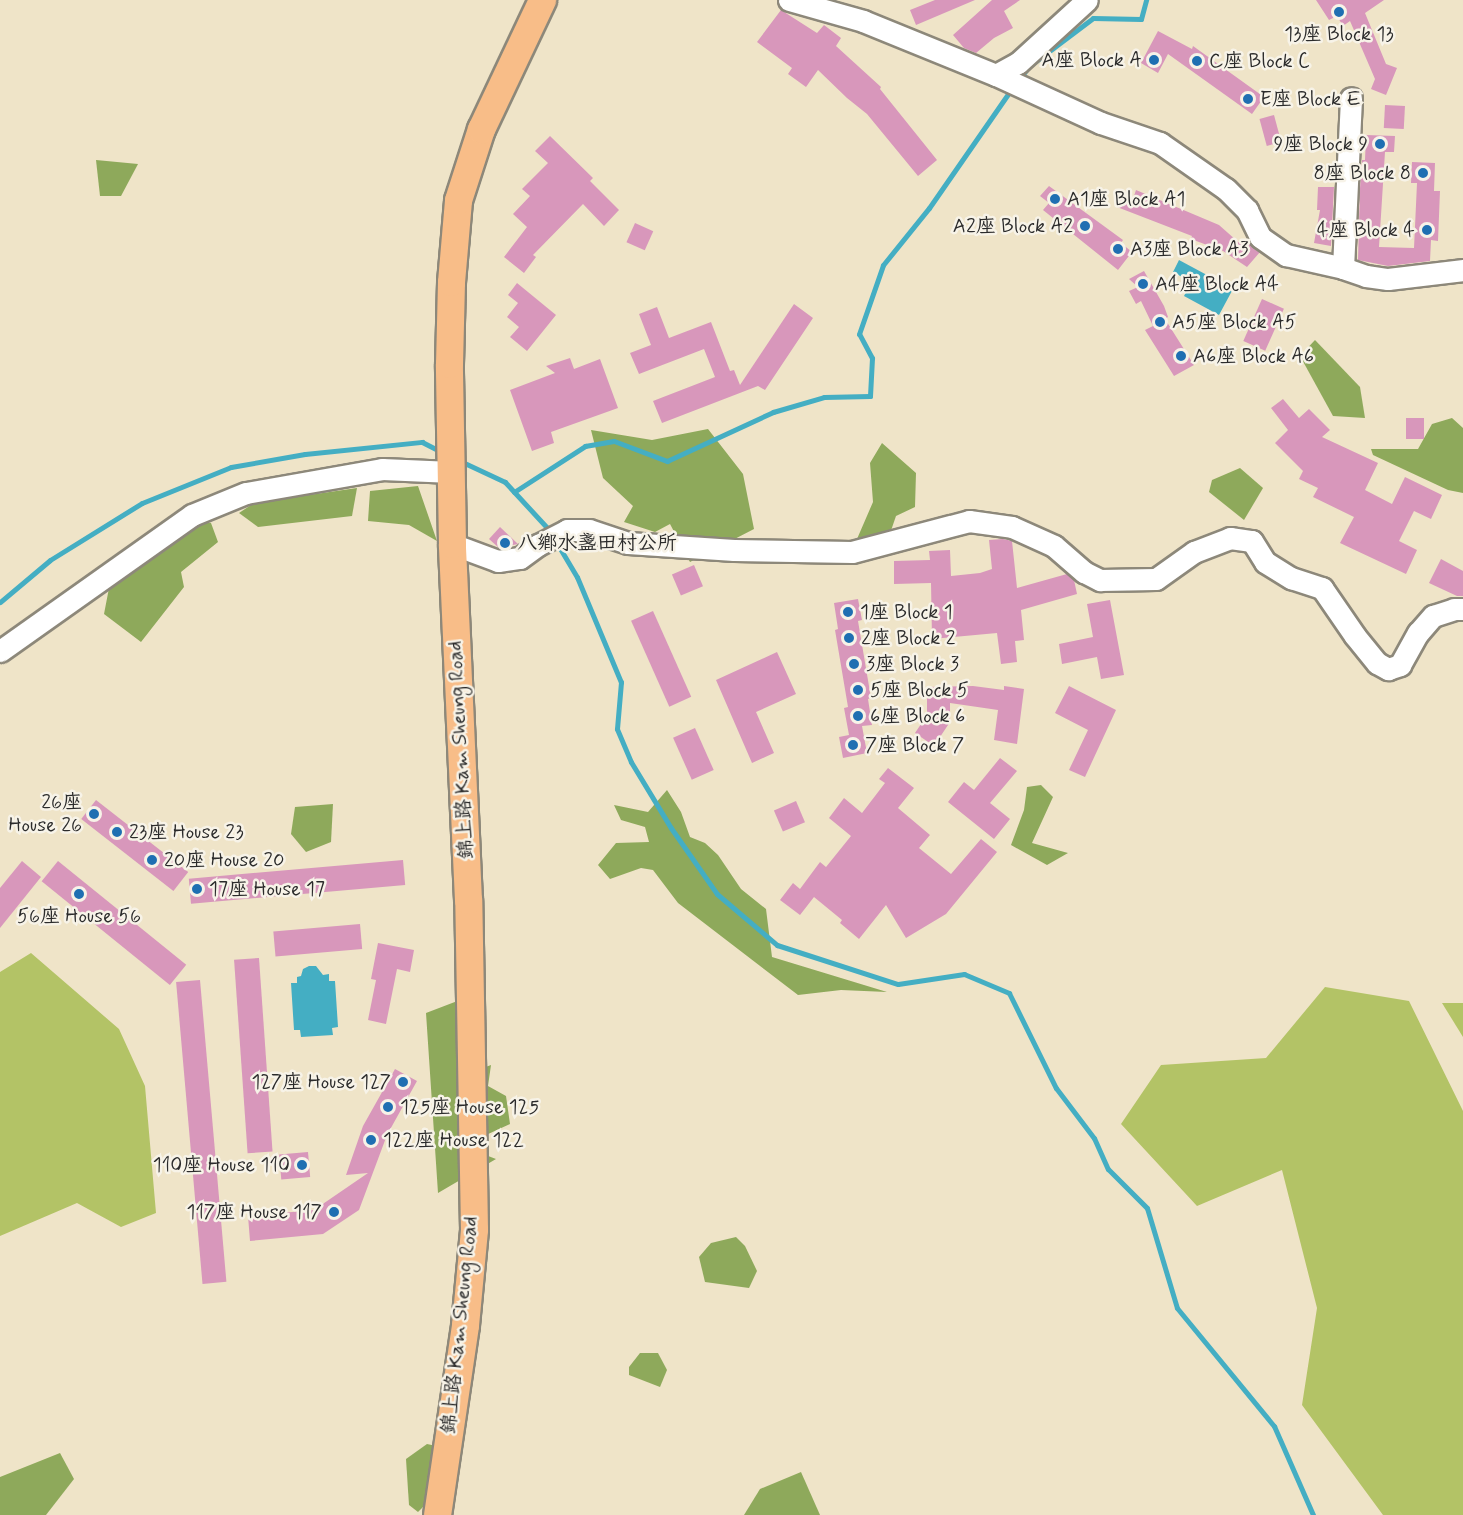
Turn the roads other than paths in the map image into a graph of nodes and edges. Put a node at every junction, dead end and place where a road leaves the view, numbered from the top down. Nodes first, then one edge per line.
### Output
1 (542, 0) edge
2 (789, 0) edge
3 (1087, 0) edge
4 (1007, 81) junction
5 (1351, 98) dead end
6 (1343, 268) junction
7 (1463, 270) edge
8 (452, 469) junction
9 (452, 544) junction
10 (1463, 609) edge
11 (0, 651) edge
12 (437, 1515) edge

1 - 8 main road, 錦上路 Kam Sheung Road
2 - 4 street
3 - 4 street
4 - 6 street
5 - 6 street
6 - 7 street
8 - 9 main road, 錦上路 Kam Sheung Road
8 - 11 street
9 - 10 street
9 - 12 main road, 錦上路 Kam Sheung Road

